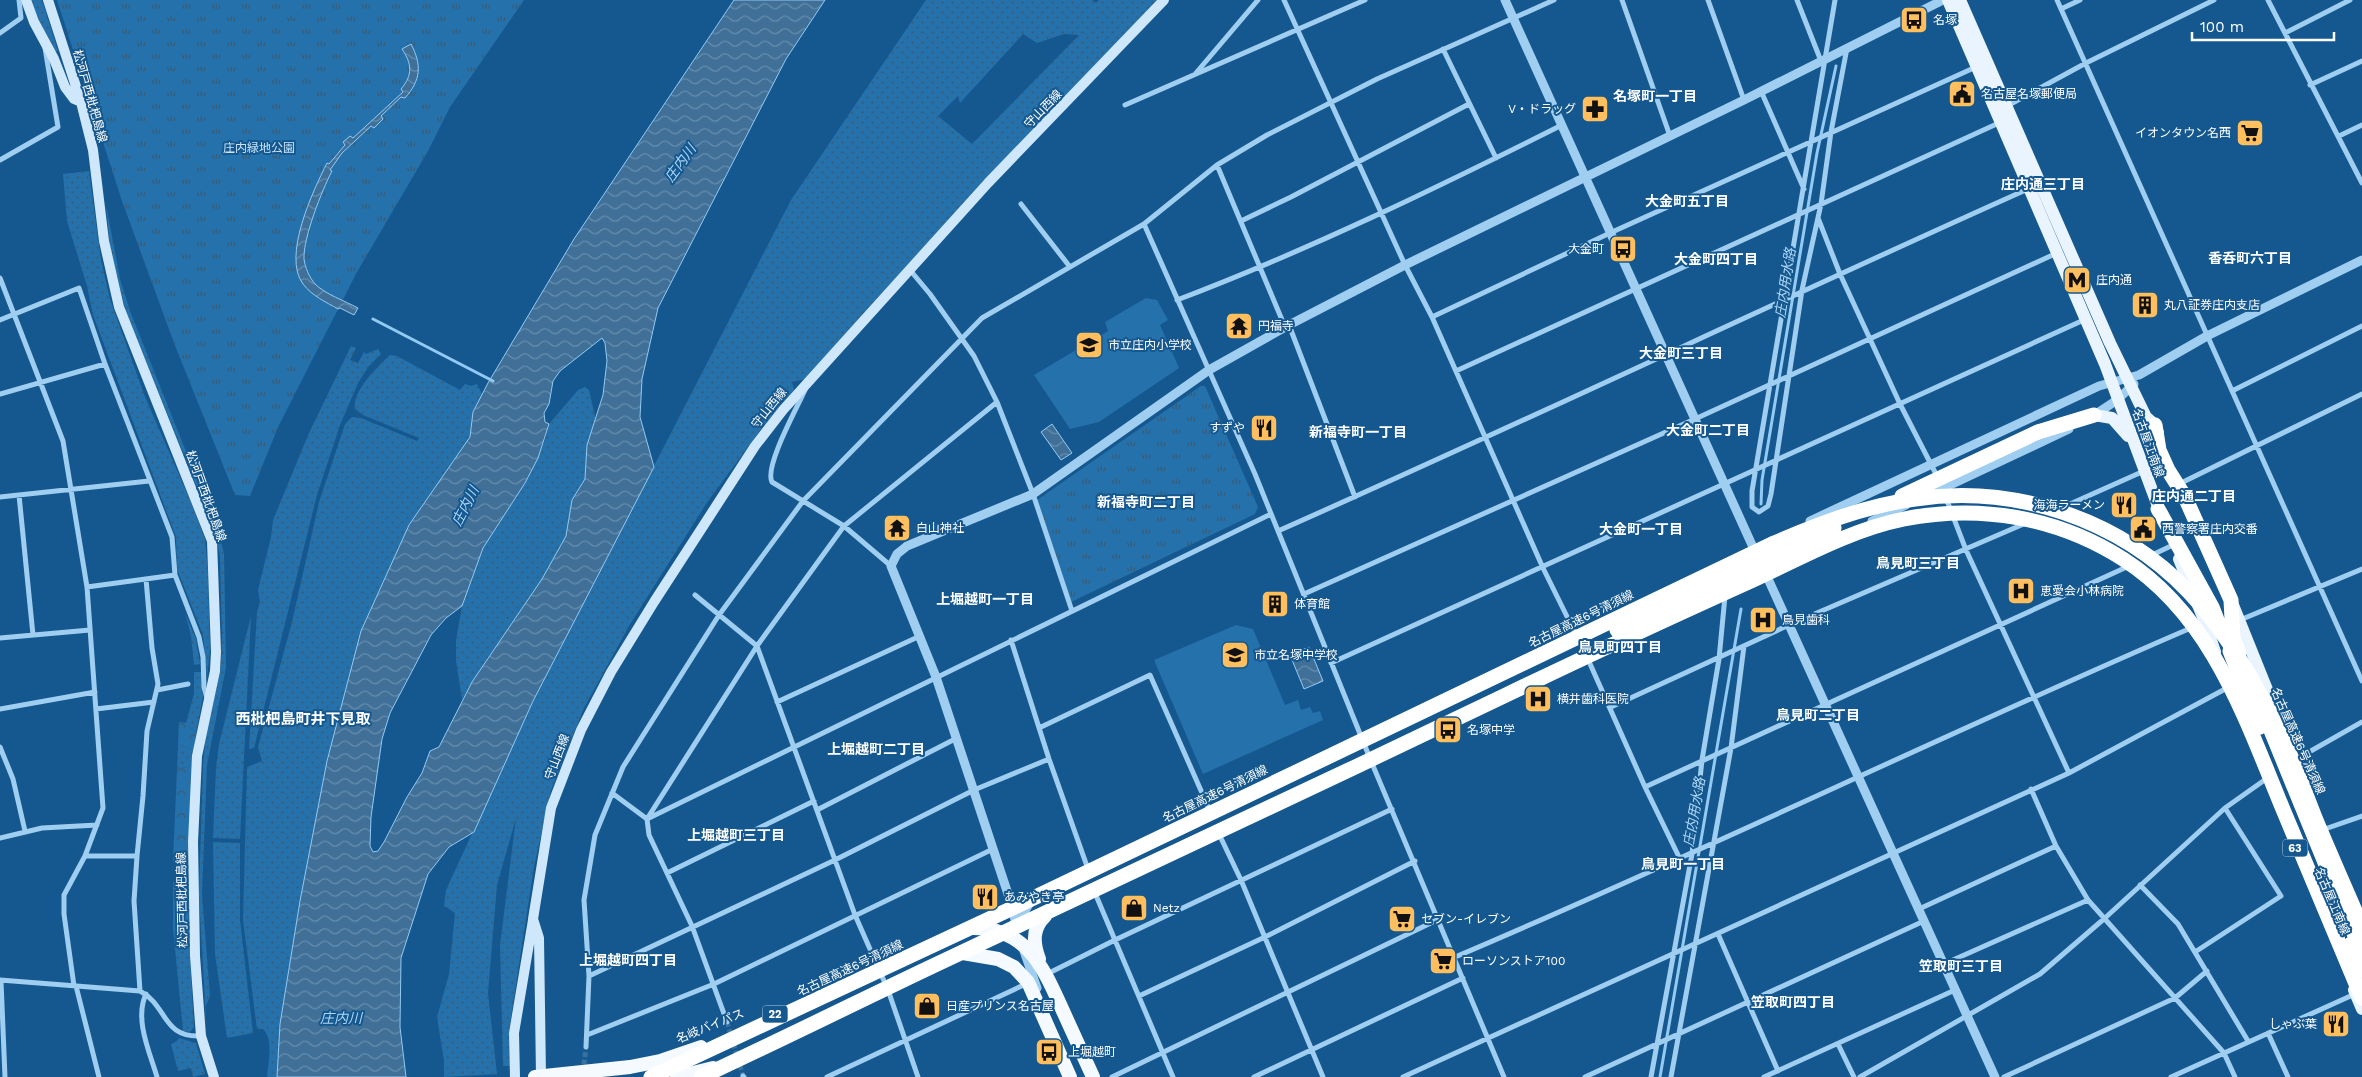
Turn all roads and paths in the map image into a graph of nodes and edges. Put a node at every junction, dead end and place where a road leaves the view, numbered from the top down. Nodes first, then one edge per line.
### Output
1 (19, 0) edge
2 (26, 0) edge
3 (48, 0) edge
4 (1164, 0) edge
5 (1258, 0) edge
6 (1284, 0) edge
7 (1365, 0) edge
8 (1505, 0) edge
9 (1554, 0) edge
10 (1622, 0) edge
11 (1708, 0) edge
12 (1797, 0) edge
13 (1835, 0) edge
14 (1943, 0) edge
15 (1948, 0) edge
16 (1960, 0) edge
17 (2057, 0) edge
18 (2080, 0) edge
19 (2214, 0) edge
20 (2268, 0) edge
21 (2350, 0) edge
22 (2061, 9) junction
23 (1513, 17) junction
24 (1300, 30) junction
25 (0, 33) edge
26 (2285, 33) junction
27 (43, 38) junction
28 (1847, 48) junction
29 (1443, 50) junction
30 (1824, 60) junction
31 (2362, 61) edge
32 (2086, 63) junction
33 (1977, 67) junction
34 (1194, 75) junction
35 (2310, 85) junction
36 (1761, 91) junction
37 (1744, 100) junction
38 (81, 102) junction
39 (1332, 102) junction
40 (1469, 104) junction
41 (1125, 105) dead end
42 (2003, 115) junction
43 (1562, 125) junction
44 (2362, 125) edge
45 (1831, 132) junction
46 (1670, 136) junction
47 (2339, 136) junction
48 (1813, 142) junction
49 (1789, 152) junction
50 (1496, 158) junction
51 (0, 160) edge
52 (1360, 162) junction
53 (1217, 165) junction
54 (1584, 177) junction
55 (2362, 183) edge
56 (2029, 188) junction
57 (1804, 190) junction
58 (1021, 204) dead end
59 (1818, 206) junction
60 (1382, 212) junction
61 (1802, 213) junction
62 (1818, 218) junction
63 (1241, 221) junction
64 (1144, 224) junction
65 (1610, 233) junction
66 (2057, 253) junction
67 (2362, 260) edge
68 (1405, 265) junction
69 (1070, 267) junction
70 (1261, 268) junction
71 (909, 269) junction
72 (1840, 274) junction
73 (0, 278) edge
74 (1636, 290) junction
75 (1802, 290) junction
76 (1784, 299) junction
77 (1177, 300) junction
78 (14, 314) junction
79 (1432, 317) junction
80 (2086, 319) junction
81 (0, 320) edge
82 (1287, 326) junction
83 (2362, 326) edge
84 (2208, 336) junction
85 (1869, 338) junction
86 (962, 339) junction
87 (1665, 355) junction
88 (105, 364) junction
89 (1209, 370) junction
90 (1456, 371) junction
91 (1788, 375) junction
92 (810, 378) junction
93 (2133, 381) junction
94 (41, 382) junction
95 (2112, 383) junction
96 (1772, 384) junction
97 (2232, 391) junction
98 (0, 394) edge
99 (2362, 394) edge
100 (2117, 400) junction
101 (997, 402) junction
102 (1900, 404) junction
103 (2094, 415) junction
104 (1695, 419) junction
105 (2155, 425) junction
106 (1484, 437) junction
107 (2134, 444) junction
108 (2256, 446) junction
109 (1774, 462) junction
110 (1931, 464) junction
111 (1756, 470) junction
112 (2144, 471) junction
113 (149, 481) junction
114 (1724, 484) junction
115 (2178, 484) junction
116 (1943, 488) junction
117 (71, 490) junction
118 (1033, 494) junction
119 (19, 495) junction
120 (0, 497) edge
121 (1355, 497) junction
122 (803, 501) junction
123 (1514, 501) junction
124 (2158, 509) junction
125 (1271, 514) junction
126 (844, 526) junction
127 (1278, 531) junction
128 (2173, 545) junction
129 (1754, 548) junction
130 (1966, 550) junction
131 (891, 566) junction
132 (1543, 568) junction
133 (2362, 569) edge
134 (1765, 572) junction
135 (175, 575) junction
136 (146, 579) junction
137 (87, 587) junction
138 (2318, 588) junction
139 (1304, 594) junction
140 (1721, 594) junction
141 (695, 595) dead end
142 (1631, 604) joint
143 (1072, 611) junction
144 (719, 615) junction
145 (2239, 620) junction
146 (2205, 622) junction
147 (1789, 625) junction
148 (2000, 625) junction
149 (90, 630) junction
150 (1576, 634) junction
151 (2223, 634) junction
152 (33, 635) junction
153 (920, 636) junction
154 (0, 638) edge
155 (1011, 640) junction
156 (758, 646) junction
157 (1744, 646) junction
158 (1587, 657) junction
159 (1719, 659) junction
160 (1331, 663) junction
161 (2360, 669) edge
162 (936, 677) junction
163 (2362, 681) edge
164 (188, 684) dead end
165 (2227, 688) junction
166 (157, 690) junction
167 (95, 692) junction
168 (2033, 696) junction
169 (208, 698) junction
170 (154, 702) junction
171 (776, 702) junction
172 (1825, 704) junction
173 (2256, 705) junction
174 (1611, 707) junction
175 (0, 709) edge
176 (96, 709) junction
177 (2362, 722) edge
178 (1039, 728) junction
179 (1361, 734) junction
180 (958, 738) junction
181 (0, 747) edge
182 (793, 748) junction
183 (1731, 748) junction
184 (1048, 759) junction
185 (1702, 760) junction
186 (2295, 760) junction
187 (1365, 763) junction
188 (2069, 773) junction
189 (1859, 778) junction
190 (2266, 779) junction
191 (1645, 787) junction
192 (2031, 789) junction
193 (974, 790) junction
194 (612, 793) junction
195 (814, 801) junction
196 (2225, 808) junction
197 (817, 810) junction
198 (1392, 810) junction
199 (1210, 812) junction
200 (2362, 816) edge
201 (647, 819) junction
202 (97, 825) junction
203 (2322, 830) junction
204 (25, 831) junction
205 (1218, 833) junction
206 (0, 838) edge
207 (1714, 845) junction
208 (2056, 846) junction
209 (993, 849) junction
210 (1893, 853) junction
211 (1692, 854) junction
212 (85, 856) junction
213 (137, 856) junction
214 (1680, 859) junction
215 (835, 860) junction
216 (1415, 862) junction
217 (1088, 870) junction
218 (667, 873) junction
219 (1241, 880) junction
220 (2140, 885) junction
221 (1094, 892) junction
222 (1036, 896) junction
223 (2088, 900) junction
224 (1919, 909) junction
225 (855, 915) junction
226 (1045, 916) joint
227 (2105, 918) junction
228 (534, 919) junction
229 (1438, 919) junction
230 (1924, 922) junction
231 (692, 926) junction
232 (1018, 926) junction
233 (2362, 929) edge
234 (1718, 934) junction
235 (946, 936) junction
236 (1265, 937) junction
237 (1115, 940) junction
238 (1694, 945) junction
239 (2195, 952) junction
240 (964, 953) junction
241 (2362, 953) edge
242 (1675, 954) junction
243 (1455, 957) junction
244 (1944, 964) junction
245 (878, 966) junction
246 (1044, 969) junction
247 (2207, 971) junction
248 (2362, 971) edge
249 (589, 976) junction
250 (1463, 978) junction
251 (0, 980) edge
252 (1028, 982) junction
253 (714, 984) junction
254 (75, 986) junction
255 (888, 990) junction
256 (1956, 990) junction
257 (143, 992) junction
258 (1288, 994) junction
259 (2360, 994) edge
260 (1139, 996) junction
261 (2175, 998) junction
262 (1747, 1003) junction
263 (2362, 1009) edge
264 (1968, 1016) junction
265 (728, 1022) tunnel mouth
266 (2268, 1033) junction
267 (586, 1035) junction
268 (201, 1036) junction
269 (1678, 1036) junction
270 (1488, 1037) junction
271 (1053, 1039) junction
272 (906, 1041) junction
273 (2248, 1042) junction
274 (1838, 1044) junction
275 (1657, 1045) junction
276 (586, 1047) tunnel mouth
277 (1312, 1050) junction
278 (1163, 1052) junction
279 (2224, 1052) junction
280 (2, 1058) edge
281 (1778, 1071) junction
282 (715, 1072) edge
283 (542, 1076) edge
284 (6, 1077) edge
285 (99, 1077) edge
286 (157, 1077) edge
287 (214, 1077) edge
288 (515, 1077) edge
289 (535, 1077) edge
290 (651, 1077) edge
291 (677, 1077) edge
292 (701, 1077) edge
293 (826, 1077) edge
294 (918, 1077) edge
295 (1070, 1077) edge
296 (1093, 1077) edge
297 (1112, 1077) edge
298 (1173, 1077) edge
299 (1254, 1077) edge
300 (1324, 1077) edge
301 (1403, 1077) edge
302 (1504, 1077) edge
303 (1585, 1077) edge
304 (1651, 1077) edge
305 (1671, 1077) edge
306 (1764, 1077) edge
307 (1854, 1077) edge
308 (1860, 1077) edge
309 (1995, 1077) edge
310 (2004, 1077) edge
311 (2171, 1077) edge
312 (2236, 1077) edge
313 (2288, 1077) edge

1 - 25 street
2 - 27 main road
3 - 38 main road, 松河戸西枇杷島線
4 - 71 main road, 守山西線
5 - 34 street
6 - 24 street
7 - 24 street
8 - 23 street
9 - 23 street
10 - 46 street
11 - 37 street
12 - 30 street
13 - 30 street
14 - 28 street
15 - 33 main road, 名古屋江南線 / 63
16 - 42 main road, 名古屋江南線 / 63
17 - 22 street
18 - 22 street
19 - 32 street
20 - 26 street
21 - 26 street
22 - 32 street
23 - 29 street
23 - 43 street
24 - 34 street
24 - 39 street
26 - 35 street
27 - 38 main road
27 - 51 street
28 - 30 street
28 - 45 street
29 - 39 street
29 - 40 street
30 - 36 street
30 - 48 street
31 - 35 street
32 - 42 street
32 - 84 street
33 - 42 main road, 名古屋江南線 / 63
33 - 45 street
34 - 41 street
35 - 47 street
36 - 37 street
36 - 49 street
37 - 46 street
38 - 169 main road, 松河戸西枇杷島線
39 - 52 street
39 - 53 street
40 - 50 street
40 - 52 street
42 - 56 main road, 名古屋江南線 / 63
42 - 59 street
42 - 93 main road, 名古屋江南線 / 63
43 - 50 street
43 - 54 street
44 - 47 street
45 - 48 street
45 - 59 street
46 - 54 street
47 - 55 street
48 - 49 street
48 - 57 street
49 - 57 street
49 - 65 street
50 - 60 street
52 - 60 street
52 - 63 street
53 - 63 street
53 - 64 street
54 - 65 street
54 - 68 street
56 - 66 main road, 名古屋江南線 / 63
56 - 72 street
57 - 61 street
58 - 69 street
59 - 61 street
59 - 62 street
60 - 68 street
60 - 70 street
61 - 74 street
61 - 76 street
62 - 72 street
62 - 75 street
63 - 70 street
64 - 69 street
64 - 77 street
65 - 74 street
65 - 79 street
66 - 80 main road, 名古屋江南線 / 63
66 - 85 street
67 - 84 street
68 - 79 street
68 - 82 street
69 - 86 street
70 - 77 street
70 - 82 street
71 - 86 street
71 - 92 main road, 守山西線
72 - 75 street
72 - 85 street
73 - 78 street
74 - 87 street
74 - 90 street
75 - 76 street
75 - 91 street
76 - 87 street
76 - 96 street
77 - 89 street
78 - 81 street
78 - 88 street
78 - 94 street
79 - 90 street
80 - 95 main road, 名古屋江南線 / 63
80 - 102 street
82 - 89 street
82 - 121 street
83 - 97 street
84 - 93 street
84 - 97 street
85 - 91 street
85 - 102 street
86 - 101 street
86 - 122 street
87 - 104 street
87 - 106 street
88 - 94 street
88 - 113 street
89 - 118 street
89 - 125 street
90 - 106 street
91 - 96 street
91 - 109 street
92 - 122 street
92 - 228 main road, 守山西線
93 - 95 street
93 - 100 street
93 - 105 main road, 名古屋江南線 / 63
94 - 98 street
94 - 117 street
95 - 100 main road, 名古屋江南線 / 63
95 - 110 street
96 - 104 street
96 - 111 street
97 - 108 street
99 - 108 street
100 - 103 street
100 - 107 main road, 名古屋江南線 / 63
101 - 118 street
101 - 126 street
102 - 109 street
102 - 110 street
103 - 107 main road
103 - 116 street
103 - 187 highway, bridge
104 - 114 street
104 - 123 street
105 - 115 main road, 名古屋江南線 / 63
105 - 173 highway
106 - 121 street
106 - 123 street
107 - 112 main road, 名古屋江南線 / 63
108 - 115 street
108 - 138 street
109 - 111 street
109 - 111 street
110 - 116 street
110 - 129 street
111 - 114 street
112 - 124 main road, 名古屋江南線 / 63
112 - 130 street
113 - 117 street
113 - 135 street
114 - 129 street
114 - 132 street
115 - 145 main road, 名古屋江南線 / 63
116 - 130 street
116 - 134 street
117 - 119 street
117 - 137 street
118 - 131 street
118 - 143 street
119 - 120 street
119 - 152 street
121 - 127 street
122 - 126 street
122 - 144 street
123 - 132 street
123 - 139 street
124 - 128 main road, 名古屋江南線 / 63
124 - 151 highway
125 - 127 street
125 - 143 street
126 - 131 street
126 - 156 street
127 - 139 street
128 - 146 main road, 名古屋江南線 / 63
128 - 148 street
129 - 134 street
129 - 142 street
130 - 147 street
130 - 148 street
131 - 153 street
132 - 150 street
132 - 160 street
133 - 138 street
134 - 140 street
134 - 147 street
135 - 136 street
135 - 169 street
136 - 137 street
136 - 166 street
137 - 149 street
138 - 145 street
138 - 161 street
139 - 160 street
140 - 158 street
140 - 159 street
140 - 187 highway, bridge
140 - 259 highway, bridge
141 - 144 street
142 - 150 highway
143 - 155 street
144 - 156 street
144 - 194 street
145 - 186 main road, 名古屋江南線 / 63
146 - 165 main road, 名古屋江南線 / 63
146 - 168 street
147 - 157 street
147 - 172 street
148 - 168 street
148 - 172 street
149 - 152 street
149 - 167 street
150 - 158 street
150 - 179 street
150 - 235 highway, bridge
151 - 173 highway
151 - 233 highway, 名古屋高速6号清須線, bridge
151 - 235 highway, 名古屋高速6号清須線, bridge
152 - 154 street
153 - 162 street
153 - 171 street
155 - 162 street
155 - 178 street
156 - 171 street
156 - 201 street
157 - 159 street
157 - 183 street
158 - 174 street
158 - 187 street
159 - 174 street
159 - 185 street
160 - 179 street
161 - 163 street
162 - 180 street
162 - 182 street
164 - 166 street
165 - 188 street
165 - 190 main road, 名古屋江南線 / 63
166 - 170 street
167 - 175 street
167 - 176 street
168 - 188 street
168 - 189 street
169 - 268 main road, 松河戸西枇杷島線
170 - 176 street
170 - 213 street
171 - 182 street
172 - 183 street
172 - 189 street
173 - 241 highway
173 - 248 highway
174 - 191 street
176 - 202 street
177 - 186 street
178 - 184 street
178 - 199 street
179 - 187 street
179 - 199 street
180 - 193 street
180 - 197 street
181 - 204 street
182 - 195 street
182 - 201 street
183 - 185 street
183 - 207 street
184 - 193 street
184 - 217 street
185 - 191 street
185 - 211 street
186 - 203 main road, 名古屋江南線 / 63
187 - 198 street
187 - 205 street
187 - 292 highway, bridge
188 - 192 street
189 - 207 street
189 - 210 street
190 - 196 street
190 - 259 main road, 名古屋江南線 / 63
191 - 214 street
192 - 208 street
192 - 210 street
193 - 209 street
193 - 215 street
194 - 201 street
194 - 249 street
195 - 197 street
195 - 218 street
196 - 220 street
196 - 239 street
197 - 215 street
198 - 216 street
198 - 219 street
199 - 217 street
200 - 203 street
201 - 218 street
202 - 204 street
202 - 212 street
203 - 233 main road, 名古屋江南線 / 63
204 - 206 street
205 - 219 street
205 - 221 street
207 - 211 street
207 - 238 street
208 - 223 street
208 - 224 street
209 - 225 street
209 - 232 street
210 - 224 street
210 - 234 street
211 - 214 street
211 - 242 street
212 - 213 street
212 - 254 street
213 - 257 street
214 - 243 street
215 - 225 street
215 - 231 street
216 - 229 street
216 - 236 street
217 - 222 street
218 - 231 street
219 - 236 street
219 - 237 street
220 - 227 street
220 - 239 street
221 - 226 street
221 - 237 street
222 - 232 street
222 - 232 street
223 - 227 street
223 - 244 street
224 - 230 street
225 - 245 street
225 - 253 street
226 - 232 highway
227 - 261 street
227 - 264 street
228 - 283 main road, 守山西線
228 - 288 main road, 守山西線
229 - 243 street
229 - 258 street
230 - 244 street
230 - 262 street
231 - 249 street
231 - 253 street
232 - 235 street
232 - 235 highway, 名岐バイパス / 22
232 - 240 highway
232 - 246 highway
232 - 271 street
234 - 238 street
234 - 262 street
235 - 245 highway, 名岐バイパス / 22
235 - 290 highway, 名古屋高速6号清須線, bridge
236 - 258 street
236 - 260 street
237 - 246 street
237 - 260 street
238 - 242 street
238 - 269 street
239 - 247 street
240 - 252 highway
240 - 255 highway, 22
242 - 270 street
242 - 275 street
243 - 250 street
244 - 256 street
245 - 255 street
245 - 283 highway, 名岐バイパス / 22
246 - 296 highway
247 - 261 street
247 - 273 street
249 - 267 street
250 - 270 street
250 - 277 street
251 - 254 street
251 - 280 street
252 - 271 highway
252 - 272 street
253 - 265 street
253 - 267 street
254 - 257 street
254 - 285 street
255 - 272 street
255 - 282 highway, 22
256 - 264 street
256 - 274 street
257 - 268 street
257 - 286 street
258 - 277 street
258 - 278 street
259 - 263 main road, 名古屋江南線 / 63
259 - 266 street
260 - 278 street
261 - 279 street
261 - 310 street
262 - 269 street
262 - 281 street
264 - 308 street
264 - 309 street
266 - 273 street
266 - 313 street
267 - 276 street
268 - 287 main road, 松河戸西枇杷島線
269 - 275 street
269 - 305 street
270 - 301 street
270 - 302 street
271 - 295 highway
272 - 293 street
272 - 294 street
273 - 279 street
274 - 281 street
274 - 307 street
275 - 303 street
275 - 304 street
277 - 299 street
277 - 300 street
278 - 297 street
278 - 298 street
279 - 311 street
279 - 312 street
280 - 284 street
281 - 306 street
282 - 291 highway, 22
283 - 289 highway, 名岐バイパス / 22

